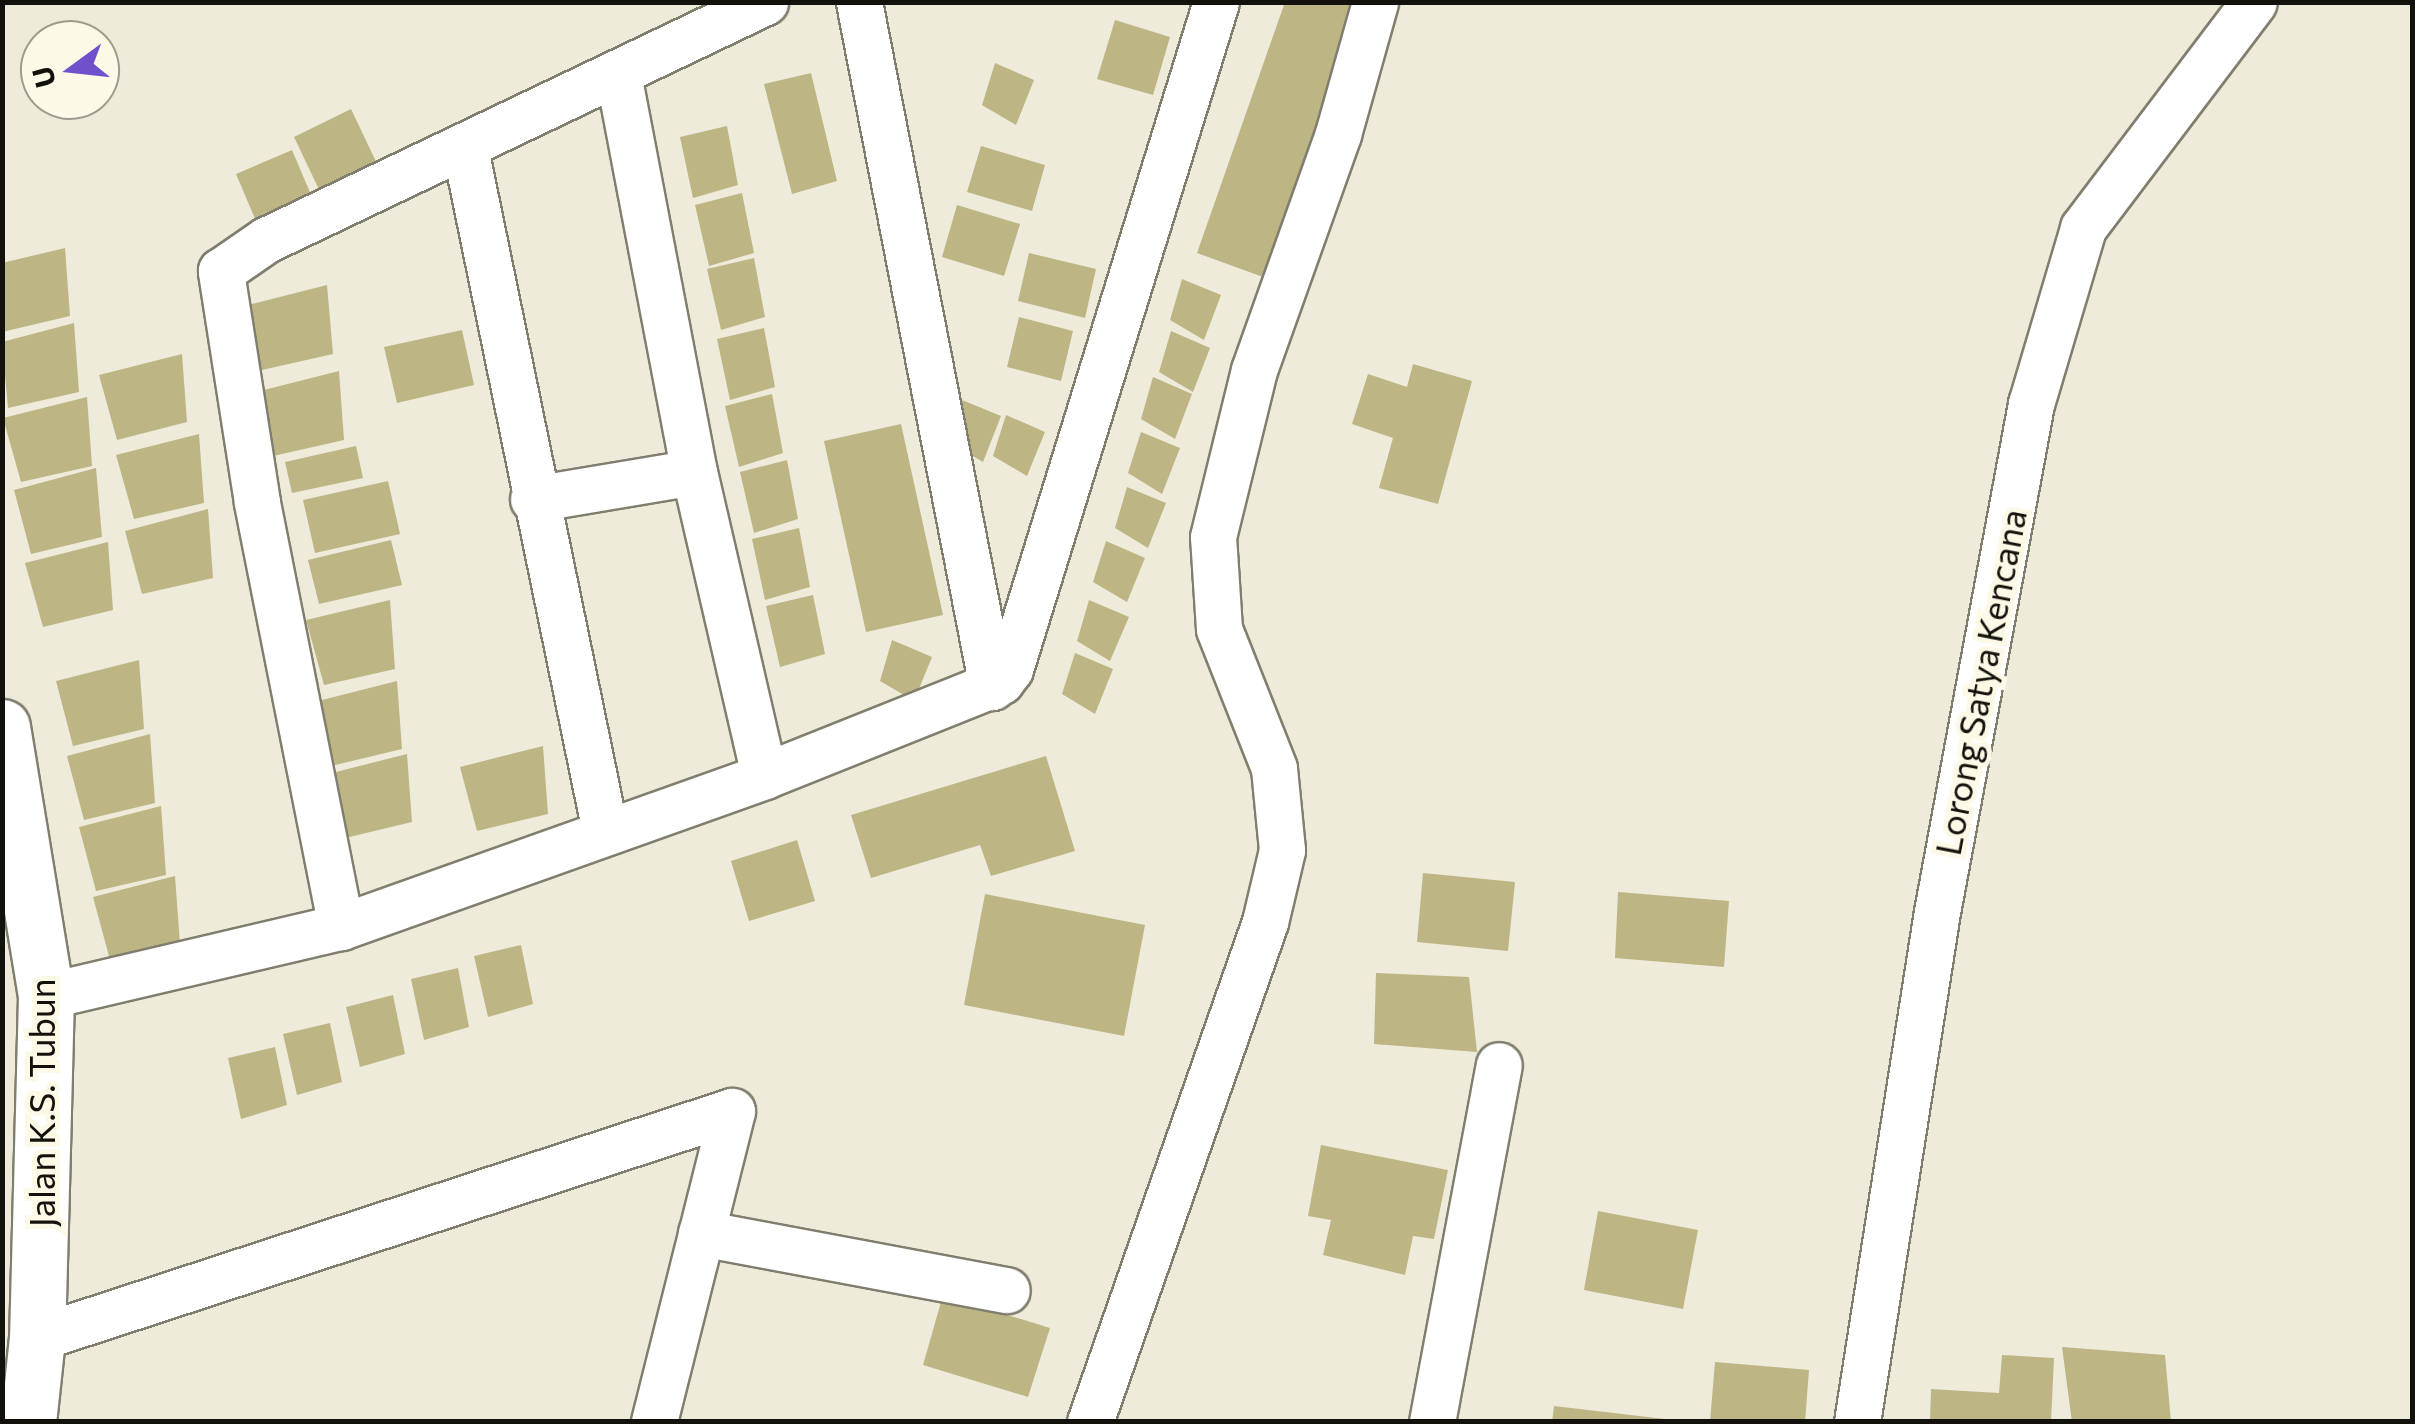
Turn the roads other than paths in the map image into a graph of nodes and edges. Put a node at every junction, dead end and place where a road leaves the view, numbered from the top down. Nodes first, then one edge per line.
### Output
1 (765, 2) edge
2 (859, 2) edge
3 (1216, 2) edge
4 (1375, 2) edge
5 (2254, 2) edge
6 (618, 74) junction
7 (464, 149) junction
8 (694, 472) junction
9 (533, 498) junction
10 (992, 687) junction
11 (2, 727) edge
12 (764, 776) junction
13 (606, 832) junction
14 (341, 927) junction
15 (46, 996) junction
16 (1499, 1066) dead end
17 (702, 1233) junction
18 (1007, 1290) dead end
19 (37, 1338) junction
20 (28, 1422) edge
21 (654, 1422) edge
22 (1090, 1422) edge
23 (1432, 1422) edge
24 (1857, 1422) edge

1 - 6 street
2 - 10 street
3 - 10 street
4 - 22 street
5 - 24 street, Lorong Satya Kencana
6 - 7 street
6 - 8 street
7 - 9 street
7 - 14 street
8 - 9 street
8 - 12 street
9 - 13 street
10 - 12 street
11 - 15 street, Jalan K.S. Tubun
12 - 13 street
13 - 14 street
14 - 15 street
15 - 19 street, Jalan K.S. Tubun
16 - 23 street
17 - 18 street
17 - 19 street
17 - 21 street
19 - 20 street, Jalan K.S. Tubun

